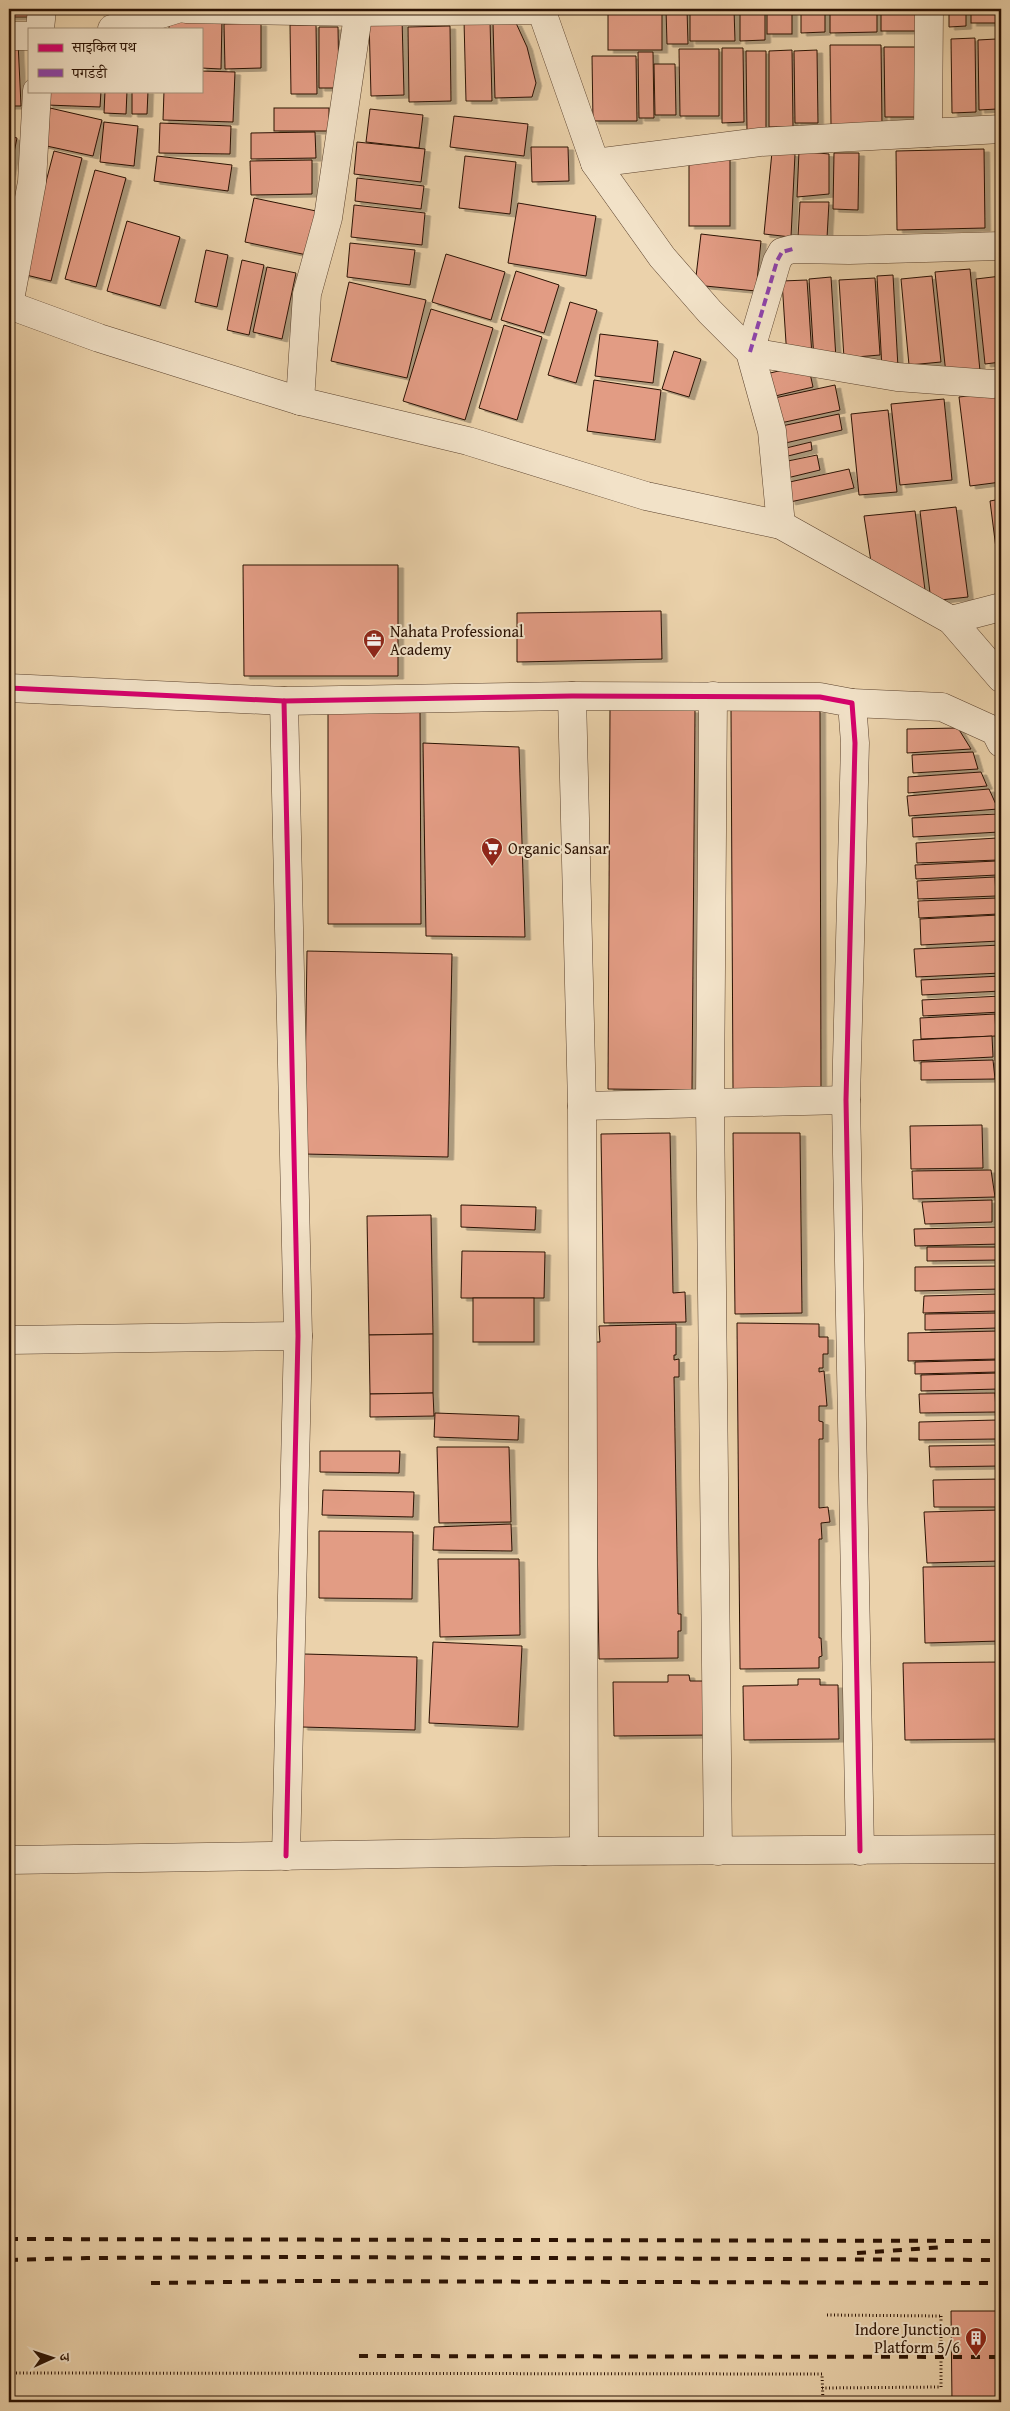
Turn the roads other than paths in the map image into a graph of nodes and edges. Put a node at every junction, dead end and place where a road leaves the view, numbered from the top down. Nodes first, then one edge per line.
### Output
1 (42, 9) edge
2 (177, 9) edge
3 (186, 9) edge
4 (541, 9) edge
5 (929, 9) edge
6 (359, 11) edge
7 (40, 28) edge
8 (115, 28) edge
9 (9, 36) edge
10 (28, 36) edge
11 (37, 92) edge
12 (1001, 129) edge
13 (928, 133) junction
14 (595, 163) junction
15 (1001, 246) edge
16 (9, 305) edge
17 (750, 352) junction
18 (1001, 383) edge
19 (300, 401) junction
20 (781, 526) junction
21 (1001, 607) edge
22 (951, 620) junction
23 (1001, 678) edge
24 (9, 688) edge
25 (572, 696) junction
26 (712, 696) junction
27 (284, 701) junction
28 (852, 703) junction
29 (1001, 744) edge
30 (846, 1100) junction
31 (710, 1103) junction
32 (582, 1106) junction
33 (298, 1336) junction
34 (9, 1340) edge
35 (1001, 1849) edge
36 (860, 1850) junction
37 (584, 1851) junction
38 (718, 1851) junction
39 (286, 1856) junction
40 (9, 1860) edge

1 - 7 street
2 - 8 street
3 - 6 street
4 - 6 street
4 - 14 street
5 - 13 street
6 - 19 street
9 - 10 street
11 - 16 street
12 - 13 street
13 - 14 street
14 - 17 street
15 - 17 street
16 - 19 street
17 - 18 street
17 - 20 street
19 - 20 street
20 - 22 street
21 - 22 street
22 - 23 street
24 - 27 street
25 - 26 street
25 - 27 street
25 - 32 street
26 - 28 street
26 - 31 street
27 - 33 street
28 - 29 street
28 - 30 street
30 - 31 street
30 - 36 street
31 - 32 street
31 - 38 street
32 - 37 street
33 - 34 street
33 - 39 street
35 - 36 street
36 - 38 street
37 - 38 street
37 - 39 street
39 - 40 street

